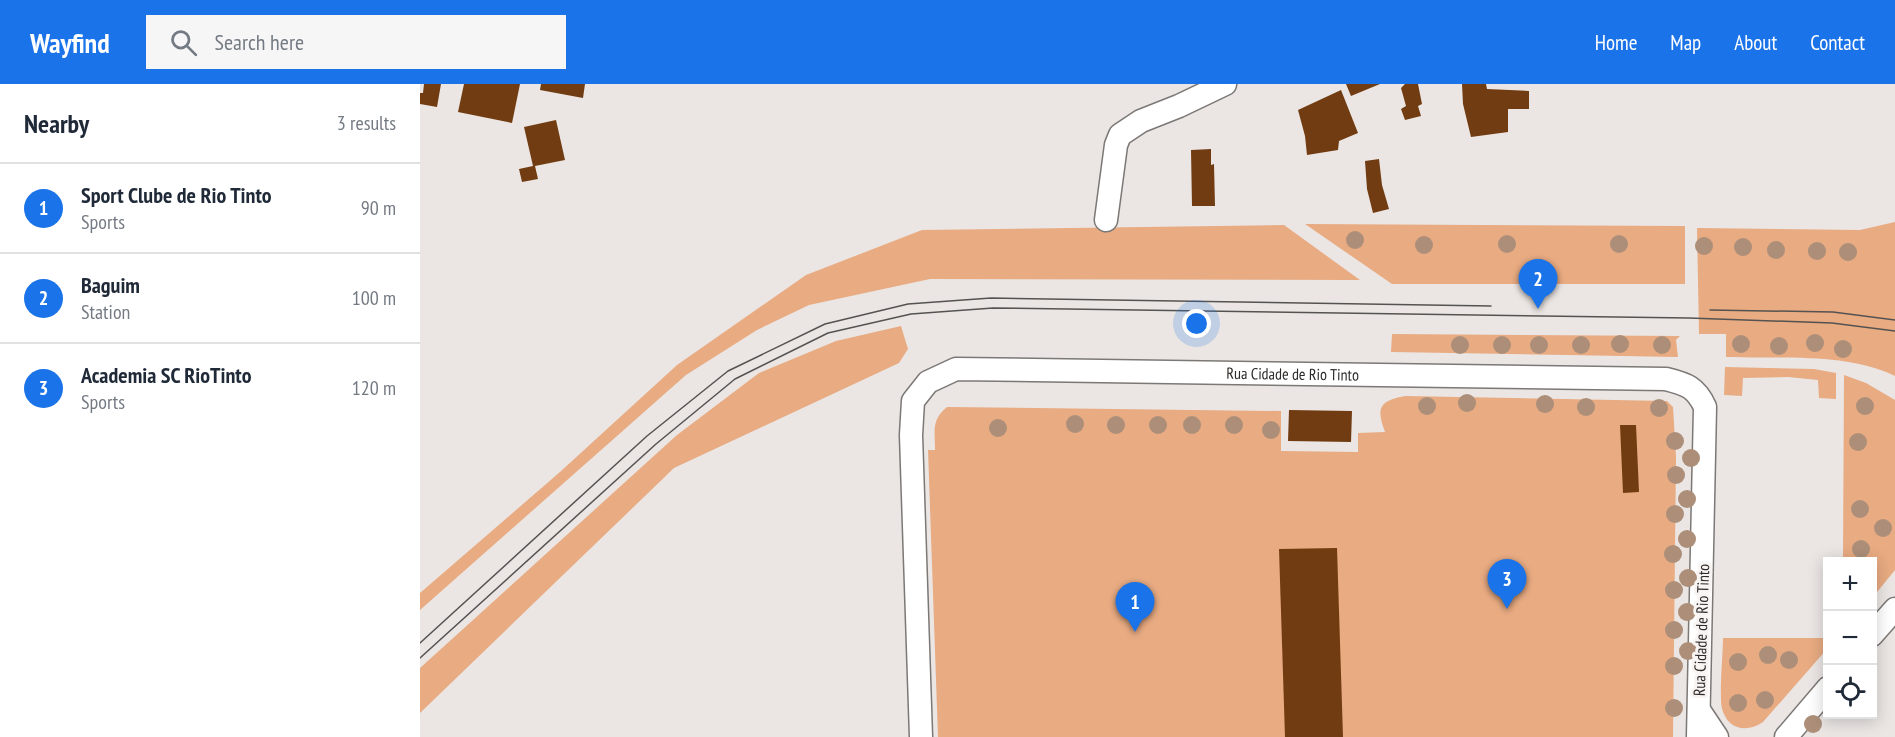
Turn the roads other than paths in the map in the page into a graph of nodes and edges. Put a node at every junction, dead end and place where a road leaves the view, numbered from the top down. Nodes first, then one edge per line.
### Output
1 (1225, 84) edge
2 (1106, 220) dead end
3 (1895, 609) edge
4 (1877, 629) edge
5 (1823, 693) edge
6 (1698, 710) junction
7 (921, 737) edge
8 (1698, 737) edge
9 (1717, 737) edge
10 (1786, 737) edge

1 - 2 street
3 - 4 street
5 - 10 street
6 - 7 street, Rua Cidade de Rio Tinto
6 - 8 street, Rua Cidade de Rio Tinto
6 - 9 street, Rua Cidade de Rio Tinto

